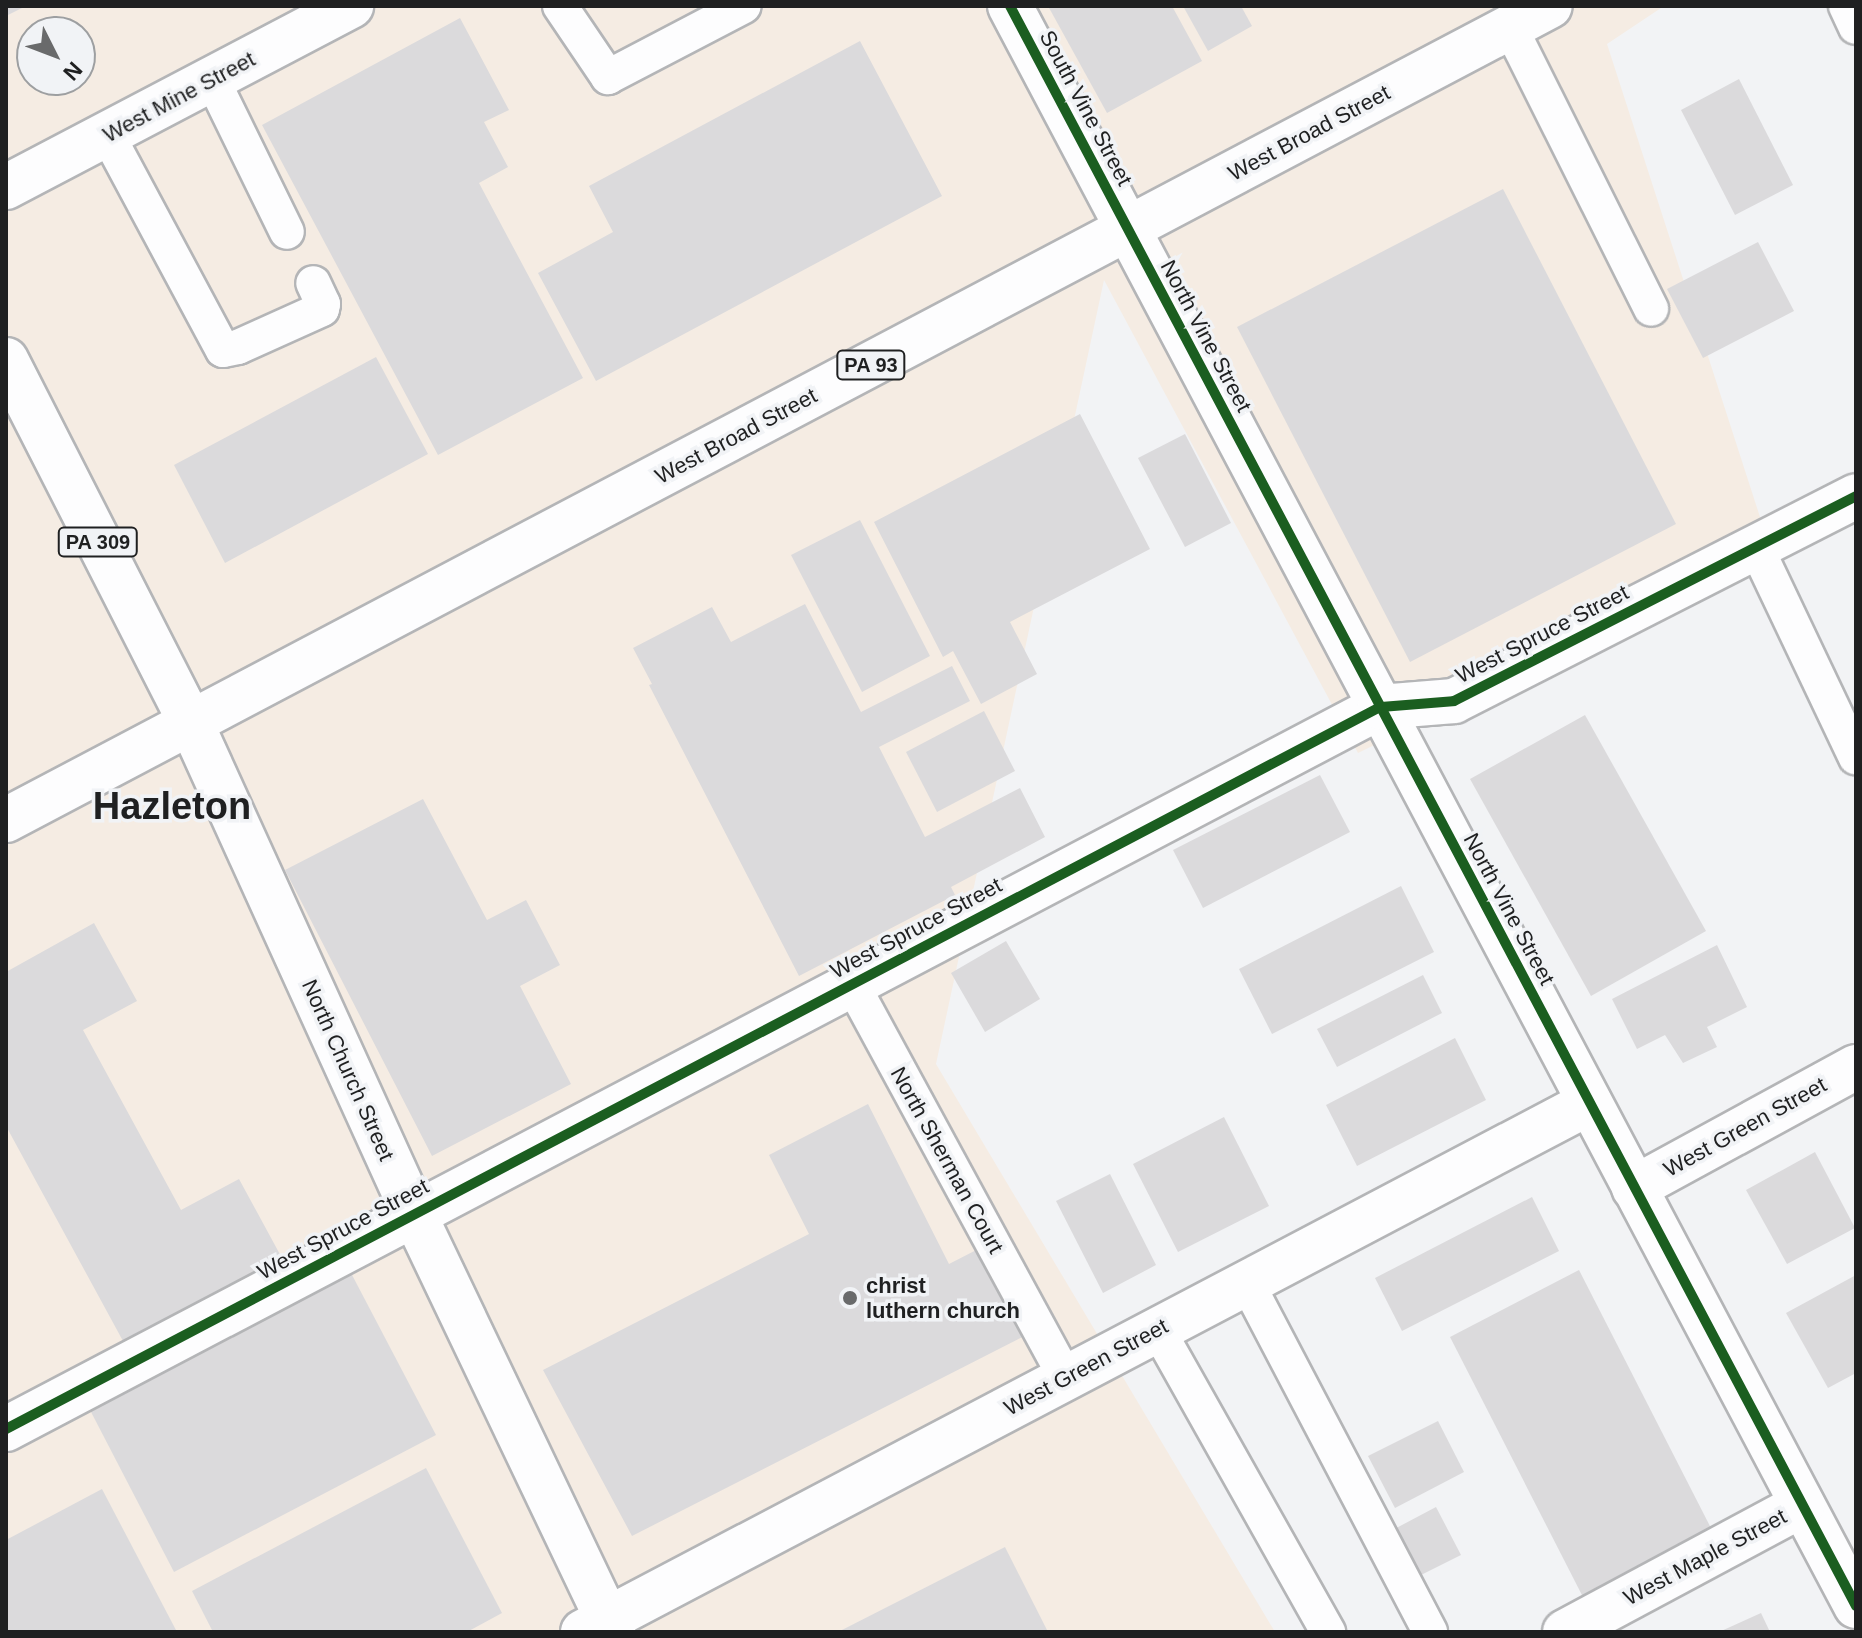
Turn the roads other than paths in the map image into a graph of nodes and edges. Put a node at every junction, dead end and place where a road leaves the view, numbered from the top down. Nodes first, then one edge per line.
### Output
1 (351, 6) edge
2 (560, 6) edge
3 (744, 6) edge
4 (1010, 6) edge
5 (1550, 6) edge
6 (1846, 6) edge
7 (1510, 27) junction
8 (1856, 27) edge
9 (212, 79) junction
10 (107, 134) junction
11 (6, 187) edge
12 (1127, 230) junction
13 (287, 232) dead end
14 (313, 283) dead end
15 (1651, 309) dead end
16 (6, 360) edge
17 (1856, 496) edge
18 (1756, 547) junction
19 (1380, 707) junction
20 (191, 723) junction
21 (1856, 758) edge
22 (6, 820) edge
23 (852, 984) junction
24 (1856, 1067) edge
25 (1589, 1103) junction
26 (1634, 1188) junction
27 (414, 1214) junction
28 (1247, 1283) junction
29 (1158, 1330) junction
30 (1066, 1378) junction
31 (6, 1429) edge
32 (1802, 1505) junction
33 (1852, 1590) edge
34 (600, 1628) edge
35 (1328, 1632) edge
36 (1430, 1632) edge
37 (1565, 1632) edge

1 - 9 main road, West Mine Street
2 - 3 lane
4 - 12 main road, South Vine Street
5 - 7 main road, West Broad Street / PA 93
6 - 8 lane
7 - 12 main road, West Broad Street / PA 93
7 - 15 lane
9 - 10 main road, West Mine Street
9 - 13 lane
10 - 11 main road, West Mine Street
10 - 14 lane
12 - 19 main road, North Vine Street
12 - 20 main road, West Broad Street / PA 93
16 - 20 main road, PA 309
17 - 18 main road, West Spruce Street
18 - 19 main road, West Spruce Street
18 - 21 lane
19 - 23 main road, West Spruce Street
19 - 25 main road, North Vine Street
20 - 22 main road, West Broad Street / PA 93
20 - 27 main road, North Church Street / PA 309
23 - 27 main road, West Spruce Street
23 - 30 lane, North Sherman Court
24 - 26 main road, West Green Street
25 - 26 main road, North Vine Street
25 - 28 main road, West Green Street
26 - 32 main road, North Vine Street
27 - 31 main road, West Spruce Street
27 - 34 main road, North Church Street / PA 309
28 - 29 main road, West Green Street
28 - 36 lane
29 - 30 main road, West Green Street
29 - 35 lane
30 - 34 main road, West Green Street
32 - 33 main road, North Vine Street
32 - 37 main road, West Maple Street

